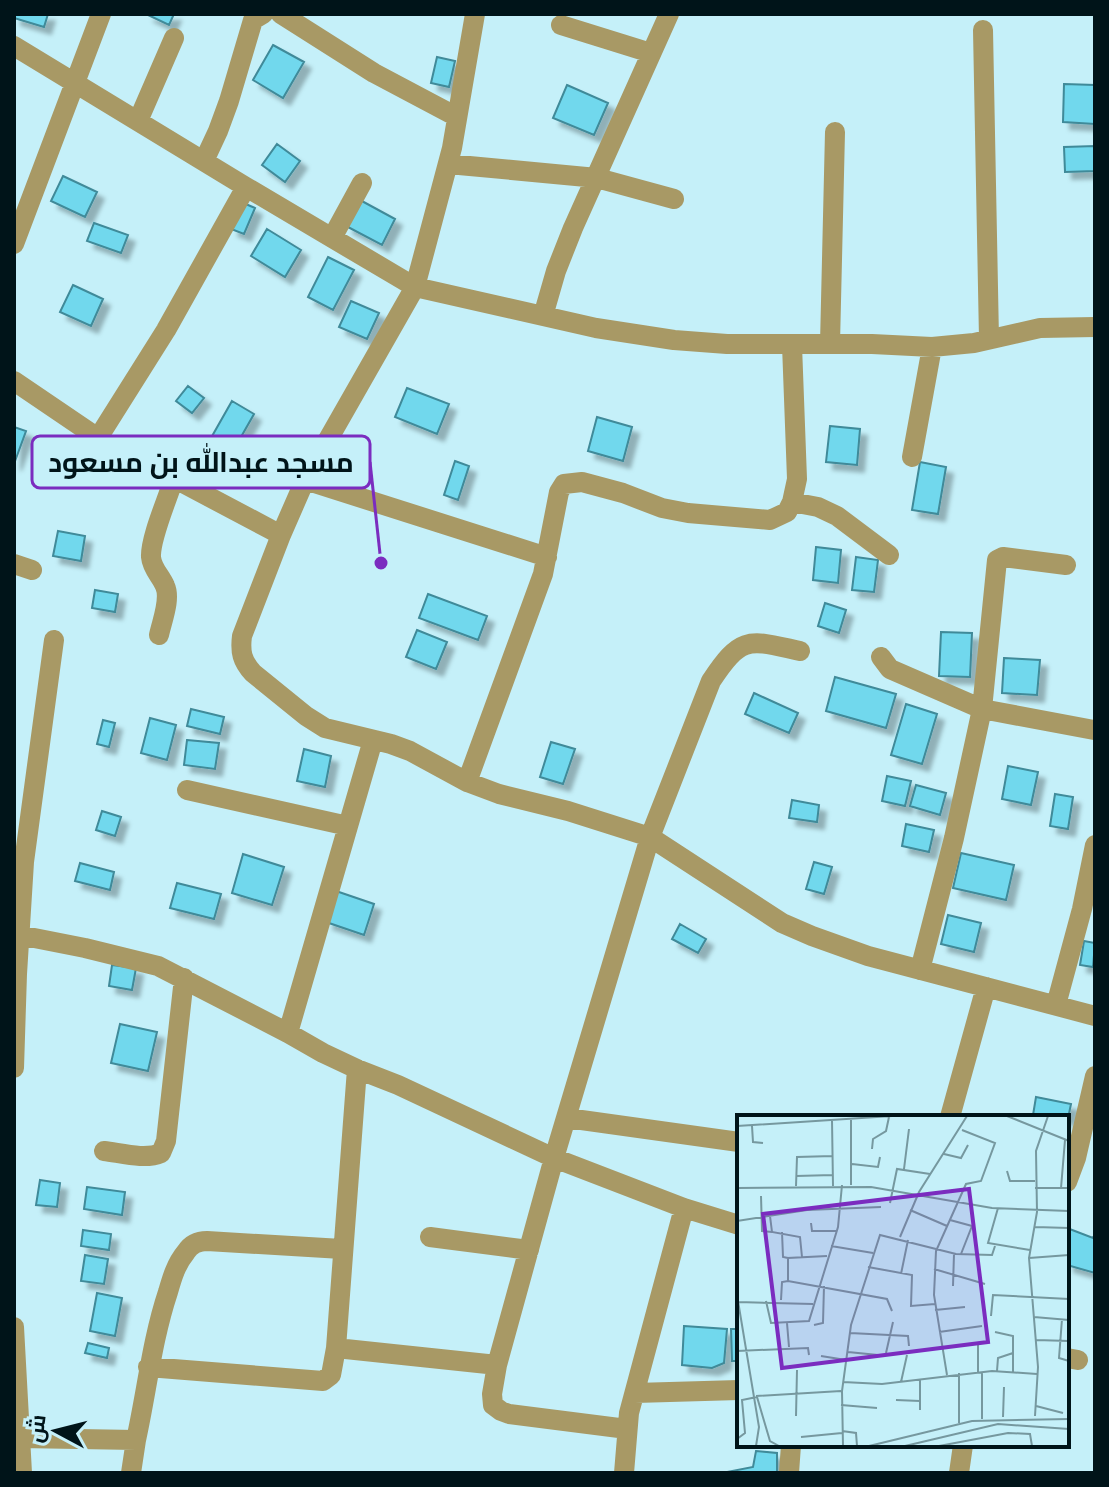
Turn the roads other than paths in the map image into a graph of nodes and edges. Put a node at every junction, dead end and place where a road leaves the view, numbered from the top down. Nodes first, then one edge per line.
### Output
1 (101, 14) edge
2 (263, 14) edge
3 (281, 14) edge
4 (475, 14) edge
5 (669, 14) edge
6 (561, 25) dead end
7 (983, 30) dead end
8 (174, 38) dead end
9 (14, 46) edge
10 (651, 53) junction
11 (76, 82) junction
12 (457, 117) junction
13 (138, 121) junction
14 (835, 132) dead end
15 (204, 161) junction
16 (448, 164) junction
17 (597, 178) junction
18 (362, 183) dead end
19 (246, 187) junction
20 (674, 199) dead end
21 (332, 238) junction
22 (14, 244) edge
23 (415, 287) junction
24 (543, 316) junction
25 (1095, 327) edge
26 (989, 339) junction
27 (830, 344) junction
28 (792, 345) junction
29 (932, 347) junction
30 (14, 381) edge
31 (98, 438) junction
32 (912, 457) dead end
33 (174, 478) junction
34 (305, 480) junction
35 (792, 502) junction
36 (281, 535) junction
37 (889, 555) dead end
38 (547, 557) junction
39 (1066, 565) dead end
40 (159, 635) dead end
41 (54, 640) dead end
42 (800, 651) dead end
43 (881, 657) dead end
44 (982, 709) junction
45 (1094, 730) edge
46 (373, 740) junction
47 (467, 782) junction
48 (187, 790) dead end
49 (348, 826) junction
50 (650, 837) junction
51 (1095, 845) edge
52 (17, 935) edge
53 (920, 970) junction
54 (184, 978) junction
55 (986, 987) junction
56 (1056, 1005) junction
57 (1095, 1016) edge
58 (288, 1033) junction
59 (14, 1068) edge
60 (357, 1069) junction
61 (1095, 1076) edge
62 (951, 1115) edge
63 (567, 1118) junction
64 (737, 1142) edge
65 (104, 1151) dead end
66 (554, 1158) junction
67 (1069, 1177) edge
68 (684, 1208) junction
69 (737, 1224) edge
70 (430, 1237) dead end
71 (342, 1249) junction
72 (529, 1250) junction
73 (14, 1327) edge
74 (336, 1348) junction
75 (497, 1365) junction
76 (148, 1367) junction
77 (737, 1390) edge
78 (635, 1393) junction
79 (627, 1429) junction
80 (20, 1438) junction
81 (136, 1440) junction
82 (791, 1447) edge
83 (963, 1447) edge
84 (22, 1473) edge
85 (131, 1473) edge
86 (624, 1473) edge
87 (789, 1473) edge
88 (959, 1473) edge

1 - 11 street
2 - 15 street
3 - 12 street
4 - 12 street
5 - 10 street
6 - 10 street
7 - 26 street
8 - 13 street
9 - 11 street
10 - 17 street
11 - 13 street
11 - 22 street
12 - 16 street
13 - 15 street
14 - 27 street
15 - 19 street
16 - 17 street
16 - 23 street
17 - 20 street
17 - 24 street
18 - 21 street
19 - 21 street
19 - 31 street
21 - 23 street
23 - 24 street
23 - 34 street
24 - 28 street
25 - 26 street
26 - 29 street
27 - 28 street
27 - 29 street
28 - 35 street
29 - 32 street
30 - 31 street
31 - 33 street
33 - 36 street
33 - 40 street
34 - 36 street
34 - 38 street
35 - 37 street
35 - 38 street
36 - 46 street
38 - 47 street
39 - 44 street
41 - 52 street
42 - 50 street
43 - 44 street
44 - 45 street
44 - 53 street
46 - 47 street
46 - 49 street
47 - 50 street
48 - 49 street
49 - 58 street
50 - 53 street
50 - 63 street
51 - 56 street
52 - 54 street
52 - 59 street
53 - 55 street
54 - 58 street
54 - 65 street
55 - 56 street
55 - 62 street
56 - 57 street
58 - 60 street
60 - 66 street
60 - 71 street
61 - 67 street
63 - 64 street
63 - 66 street
66 - 68 street
66 - 72 street
68 - 69 street
68 - 78 street
70 - 72 street
71 - 74 street
71 - 76 street
72 - 75 street
73 - 80 street
74 - 75 street
74 - 76 street
75 - 79 street
76 - 81 street
77 - 78 street
78 - 79 street
79 - 86 street
80 - 81 street
80 - 84 street
81 - 85 street
82 - 87 street
83 - 88 street

